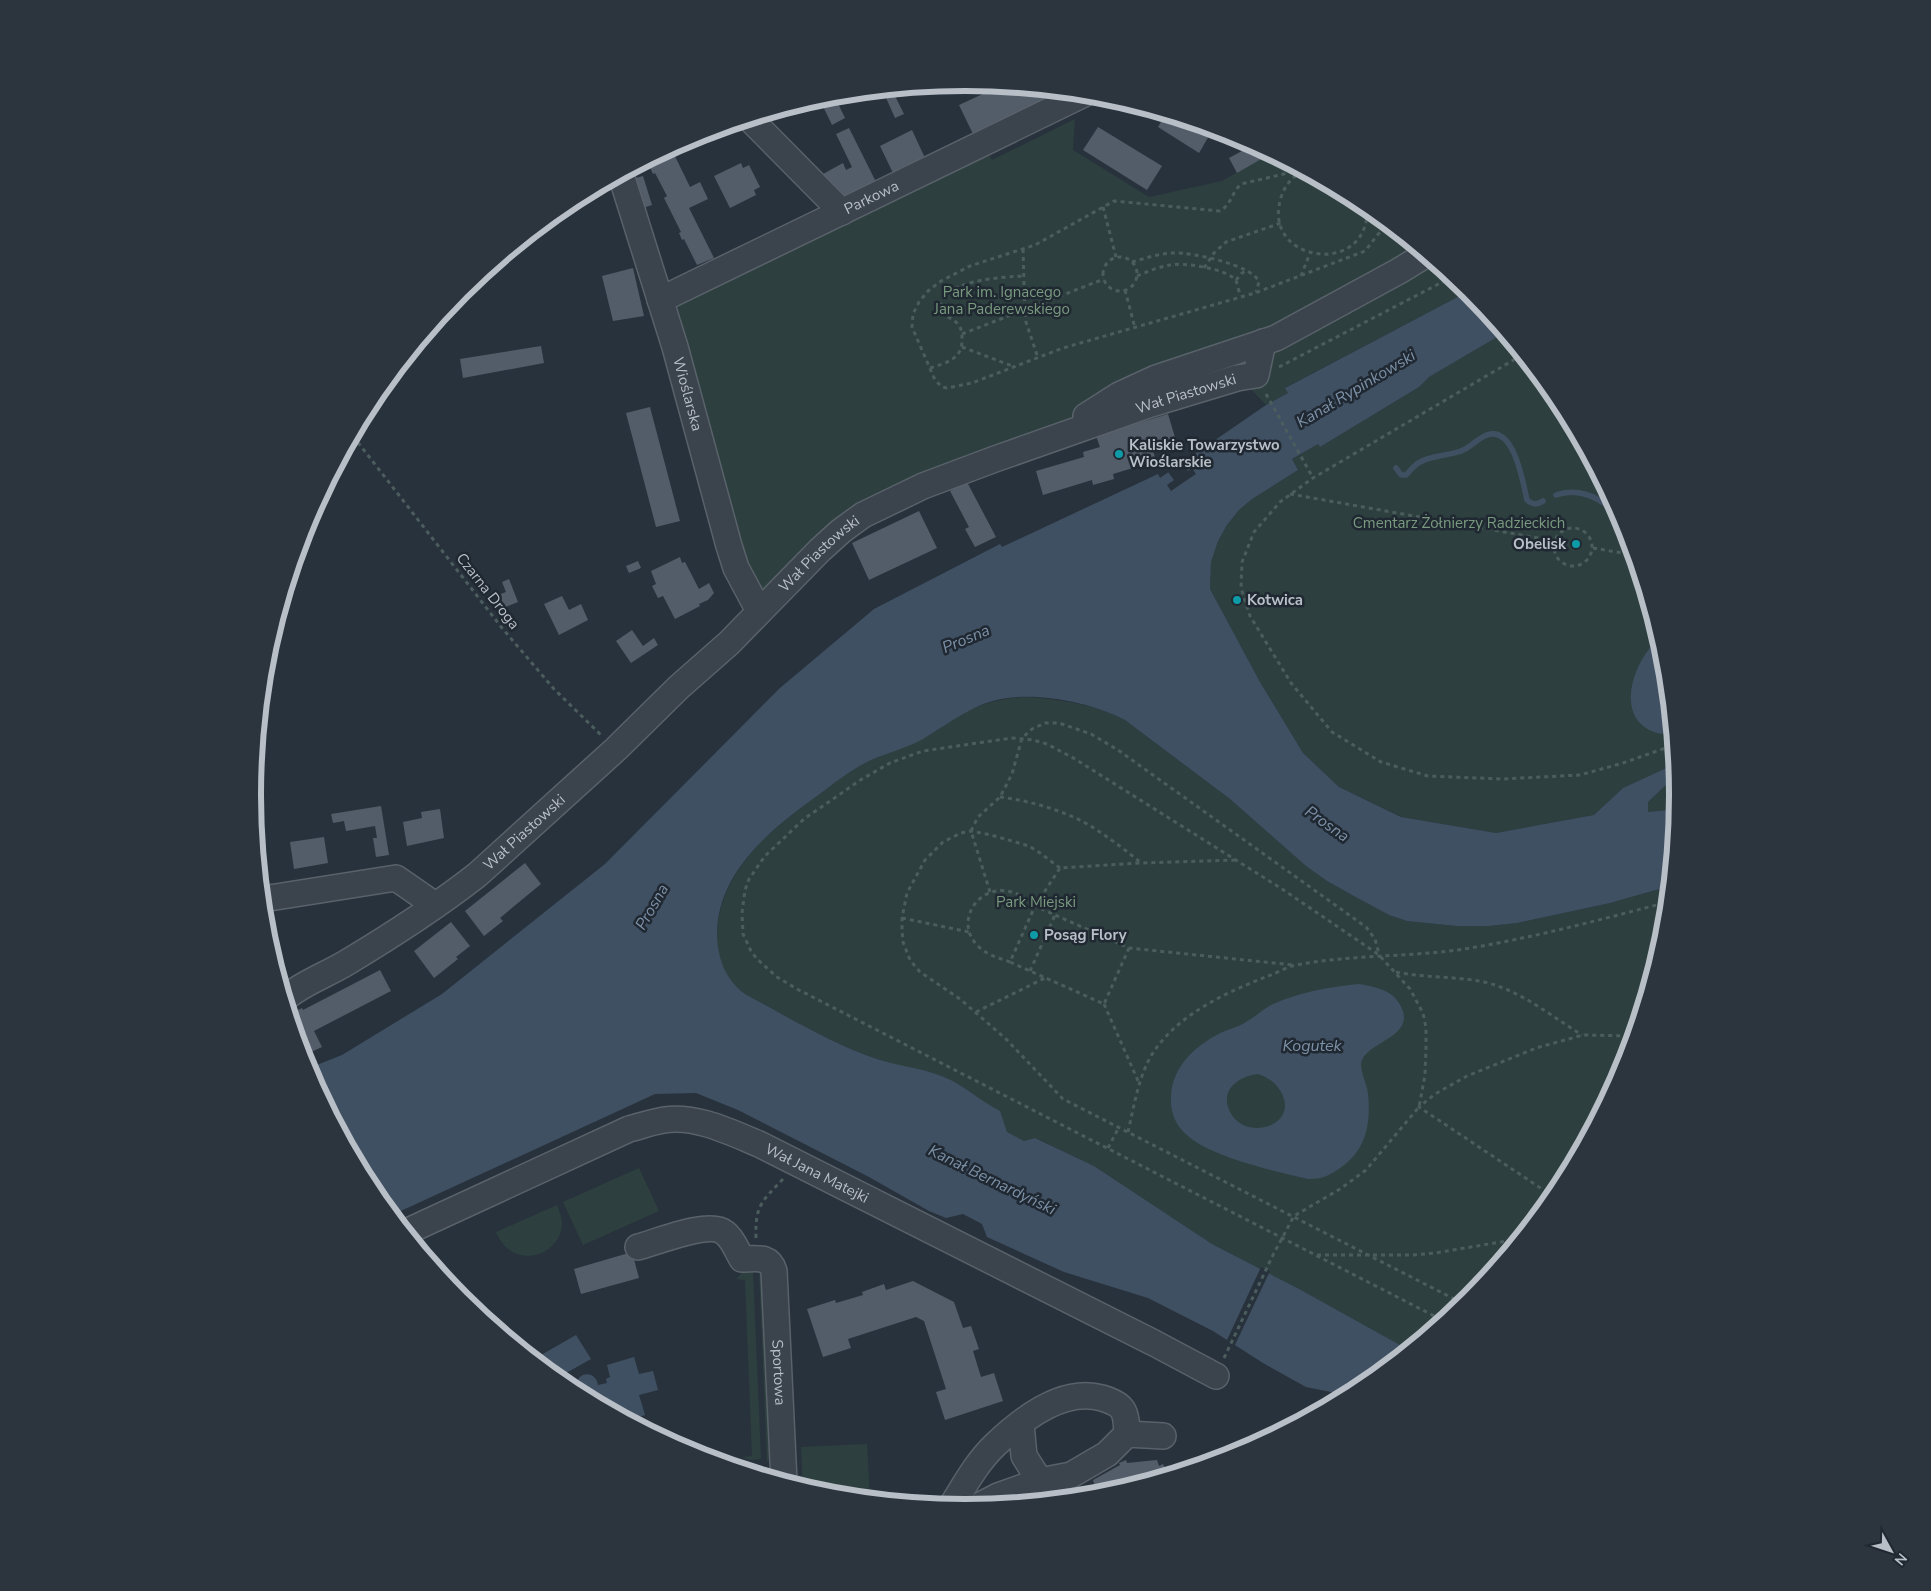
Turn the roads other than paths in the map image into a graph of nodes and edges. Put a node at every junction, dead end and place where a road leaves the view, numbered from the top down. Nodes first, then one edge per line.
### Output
1 (1072, 100) edge
2 (755, 124) edge
3 (623, 181) edge
4 (842, 212) junction
5 (1420, 258) edge
6 (660, 300) junction
7 (1263, 342) junction
8 (1067, 434) junction
9 (759, 611) junction
10 (269, 898) edge
11 (435, 905) junction
12 (290, 994) edge
13 (411, 1229) edge
14 (638, 1247) dead end
15 (1218, 1370) road end
16 (1021, 1424) junction
17 (1126, 1434) junction
18 (1163, 1436) dead end
19 (784, 1476) edge
20 (1040, 1482) junction
21 (993, 1499) edge
22 (956, 1500) edge

1 - 4 street, Parkowa
2 - 4 street
3 - 6 street, Wioślarska
4 - 6 street, Parkowa
5 - 7 street
6 - 9 street, Wioślarska
7 - 8 street
7 - 8 street, Wał Piastowski
8 - 9 street, Wał Piastowski
9 - 11 street, Wał Piastowski
10 - 11 street
11 - 12 street, Wał Piastowski
13 - 15 street, Wał Jana Matejki
14 - 19 street, Sportowa
16 - 17 street
16 - 20 street
16 - 22 street
17 - 18 street
17 - 20 street
20 - 21 street

